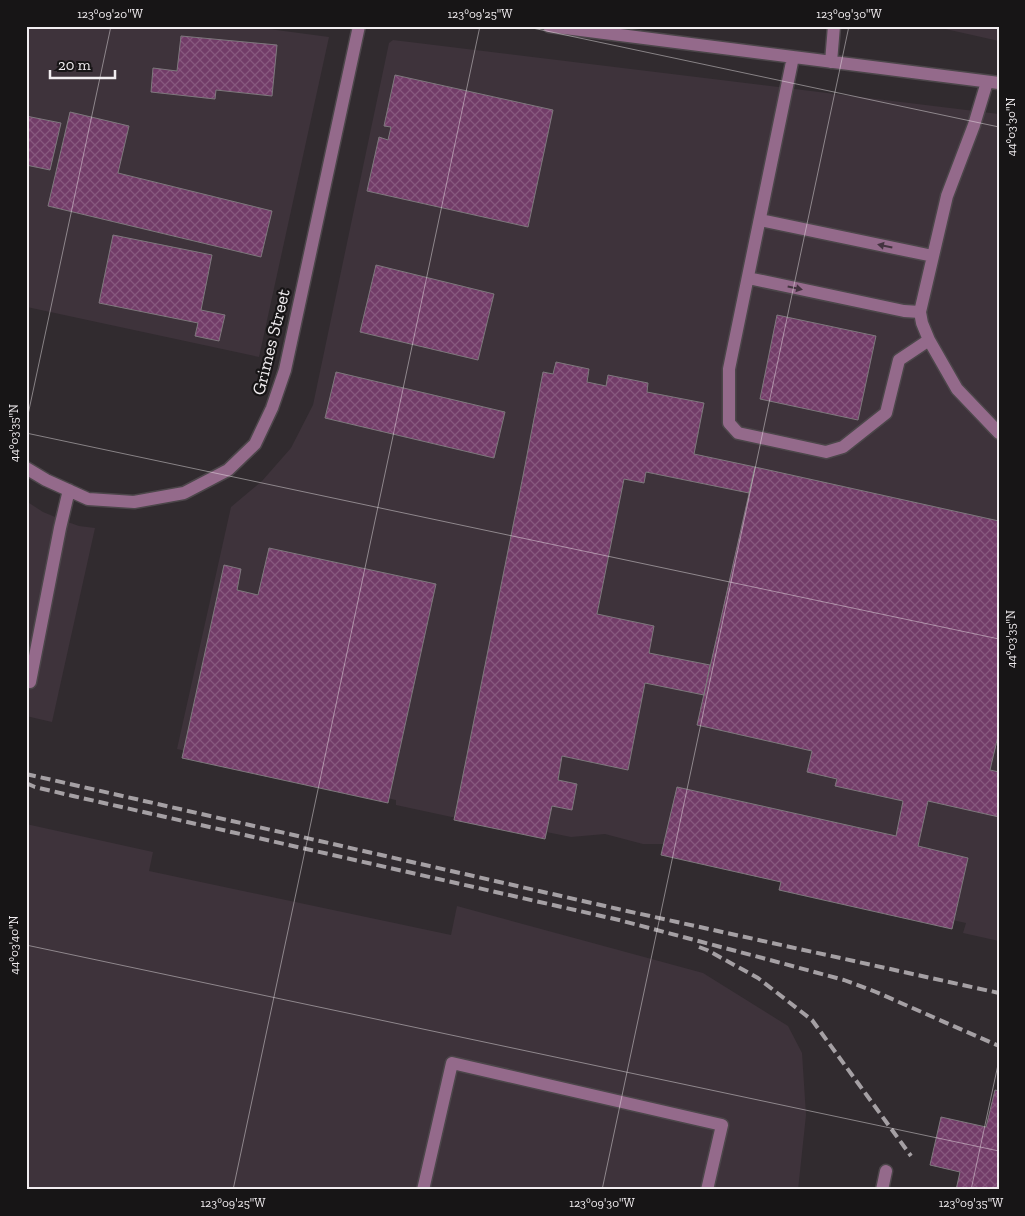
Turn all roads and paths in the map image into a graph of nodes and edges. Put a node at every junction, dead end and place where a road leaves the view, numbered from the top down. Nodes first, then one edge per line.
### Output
1 (359, 26) edge
2 (549, 26) edge
3 (834, 26) edge
4 (793, 57) junction
5 (831, 62) junction
6 (993, 83) edge
7 (760, 220) junction
8 (933, 256) junction
9 (748, 278) junction
10 (920, 312) junction
11 (929, 340) junction
12 (999, 433) edge
13 (26, 468) edge
14 (68, 490) junction
15 (30, 682) dead end
16 (886, 1171) dead end
17 (423, 1190) edge
18 (707, 1190) edge
19 (882, 1190) edge

1 - 14 street, Grimes Street
2 - 4 street
3 - 5 street
4 - 5 street
4 - 7 street
5 - 6 street
6 - 8 street
8 -> 7 street
7 - 9 street
8 - 10 street
9 -> 10 street
9 - 11 street
10 - 11 street
11 - 12 street
13 - 14 street, Grimes Street
14 - 15 street
16 - 19 street
17 - 18 street

